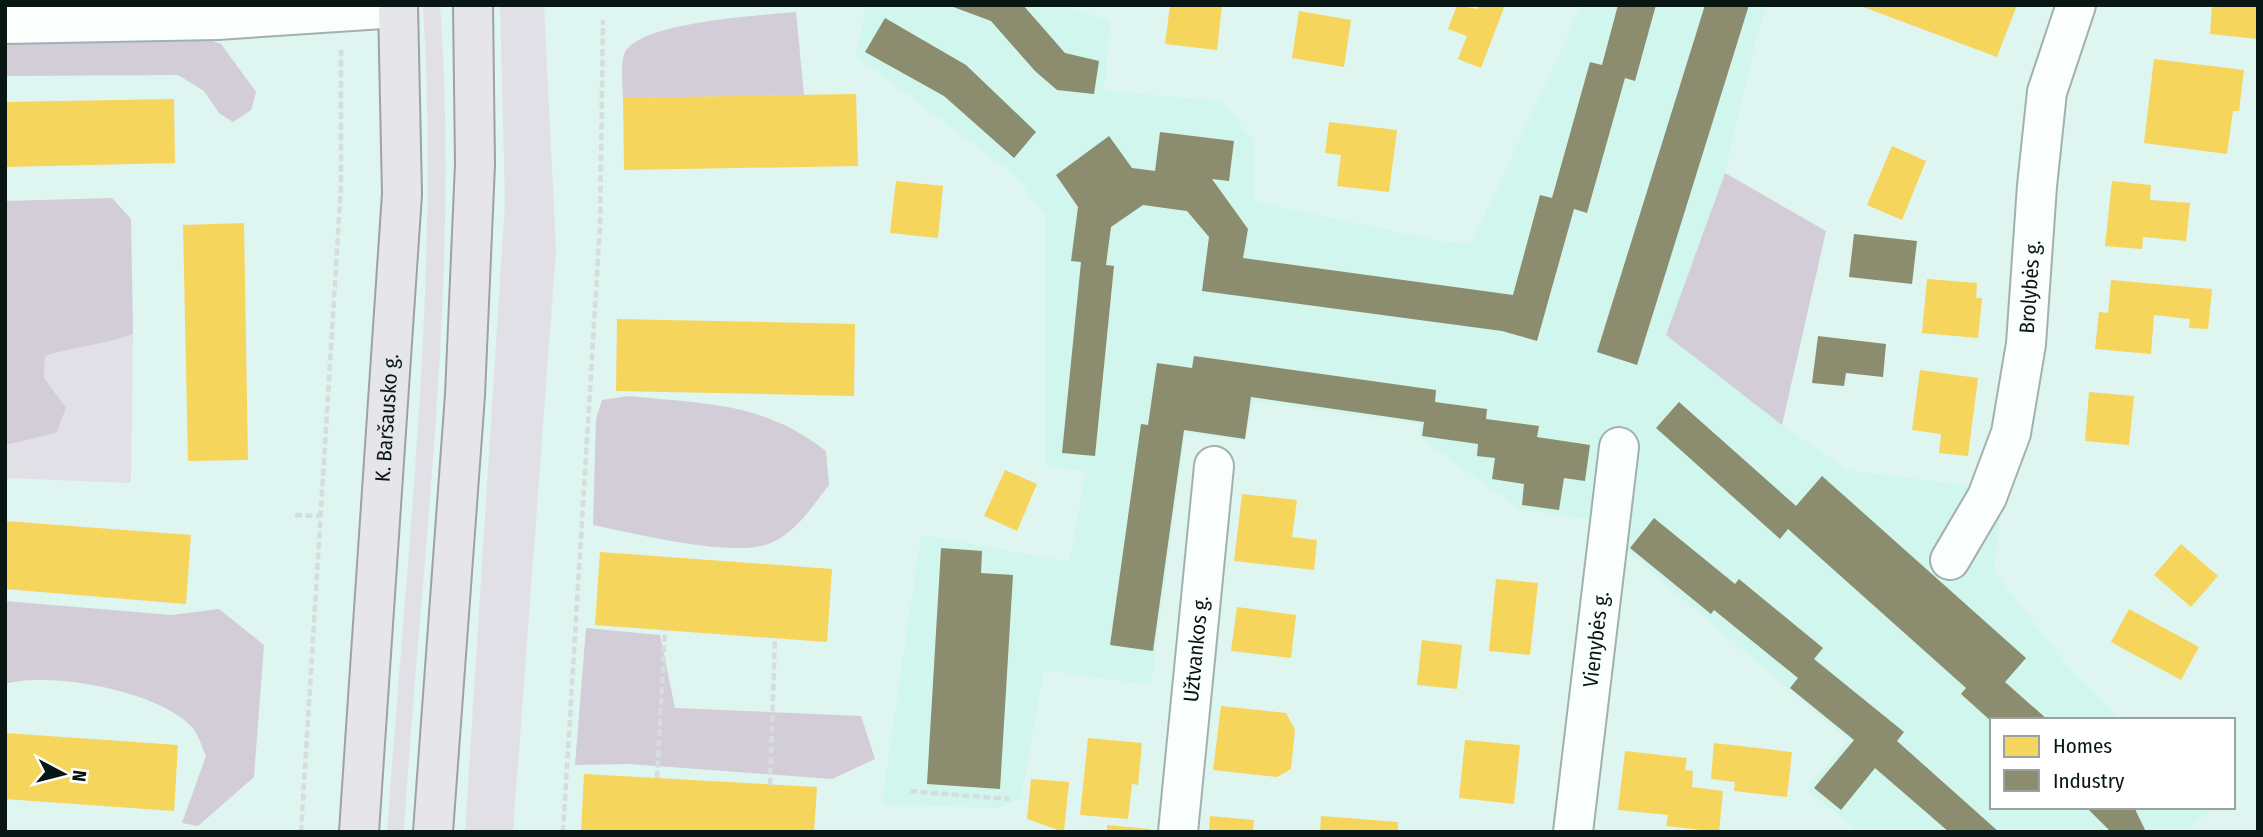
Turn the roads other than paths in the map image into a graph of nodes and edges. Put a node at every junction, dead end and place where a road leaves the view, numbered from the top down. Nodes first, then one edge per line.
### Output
1 (473, 5) edge
2 (2076, 5) edge
3 (398, 7) edge
4 (5, 24) edge
5 (1619, 447) dead end
6 (1214, 466) dead end
7 (1950, 560) dead end
8 (359, 832) edge
9 (433, 832) edge
10 (1178, 832) edge
11 (1573, 832) edge

1 - 9 main road
2 - 7 street, Brolybės g.
3 - 4 street
3 - 8 main road, K. Baršausko g.
5 - 11 street, Vienybės g.
6 - 10 street, Užtvankos g.

